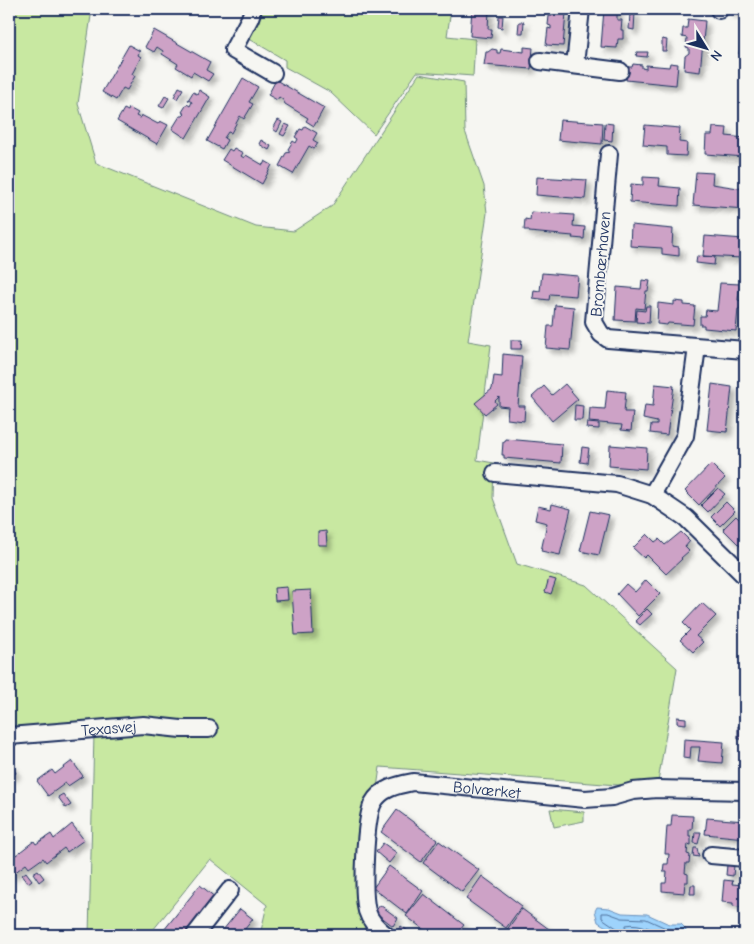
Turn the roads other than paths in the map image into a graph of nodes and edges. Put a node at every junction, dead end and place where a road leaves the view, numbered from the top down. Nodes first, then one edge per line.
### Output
1 (253, 9) edge
2 (581, 9) edge
3 (540, 61) dead end
4 (575, 65) junction
5 (620, 70) dead end
6 (273, 73) dead end
7 (609, 154) dead end
8 (697, 347) junction
9 (745, 350) edge
10 (495, 473) dead end
11 (652, 495) junction
12 (745, 576) edge
13 (209, 729) dead end
14 (9, 736) edge
15 (745, 791) edge
16 (711, 855) dead end
17 (745, 858) edge
18 (230, 890) dead end
19 (195, 935) edge
20 (386, 935) edge

1 - 6 street
2 - 4 street
3 - 4 street
4 - 5 street
7 - 8 street, Brombærhaven
8 - 9 street, Brombærhaven
8 - 11 street
10 - 11 street
11 - 12 street
13 - 14 street, Texasvej
15 - 20 street, Bolværket
16 - 17 street
18 - 19 street

